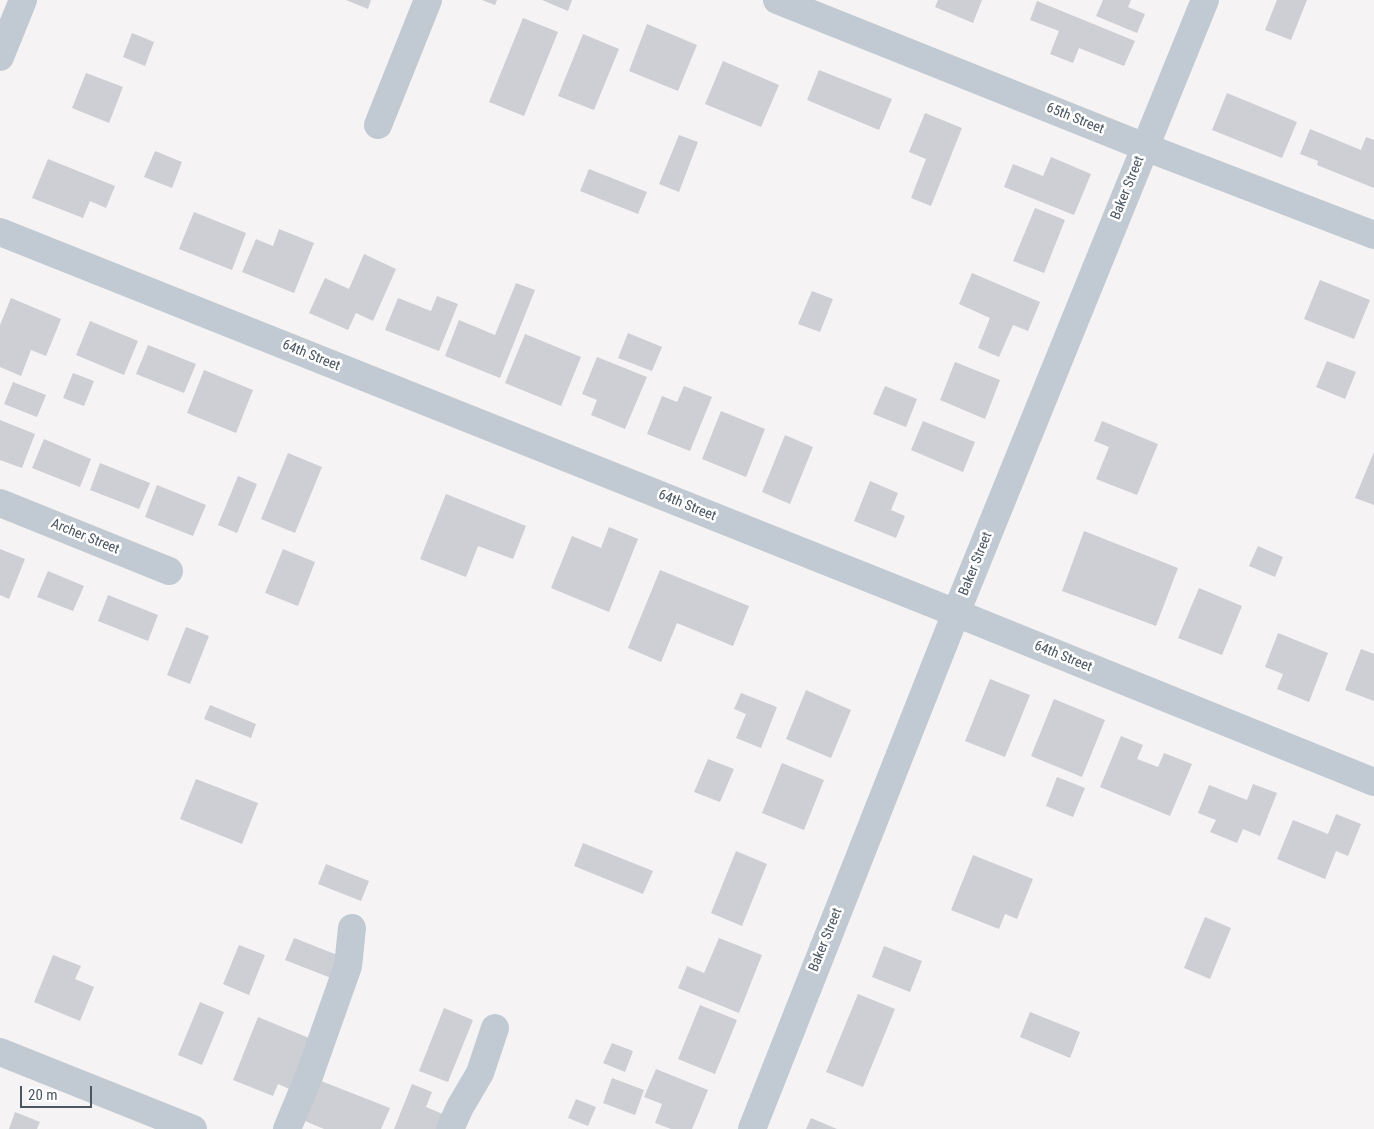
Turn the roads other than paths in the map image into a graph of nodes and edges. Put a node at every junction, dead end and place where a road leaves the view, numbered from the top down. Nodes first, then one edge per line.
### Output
1 (23, 0) edge
2 (428, 0) edge
3 (777, 0) edge
4 (1205, 0) edge
5 (0, 57) edge
6 (378, 125) dead end
7 (1145, 147) junction
8 (0, 232) edge
9 (1374, 235) edge
10 (0, 504) edge
11 (169, 571) dead end
12 (956, 613) junction
13 (1374, 782) edge
14 (352, 928) dead end
15 (495, 1028) dead end
16 (0, 1052) edge
17 (193, 1129) edge
18 (288, 1129) edge
19 (450, 1129) edge
20 (752, 1129) edge

1 - 5 street
2 - 6 street
3 - 7 street, 65th Street
4 - 7 street, Baker Street
7 - 9 street, 65th Street
7 - 12 street, Baker Street
8 - 12 street, 64th Street
10 - 11 street, Archer Street
12 - 13 street, 64th Street
12 - 20 street, Baker Street
14 - 18 street
15 - 19 street
16 - 17 street

